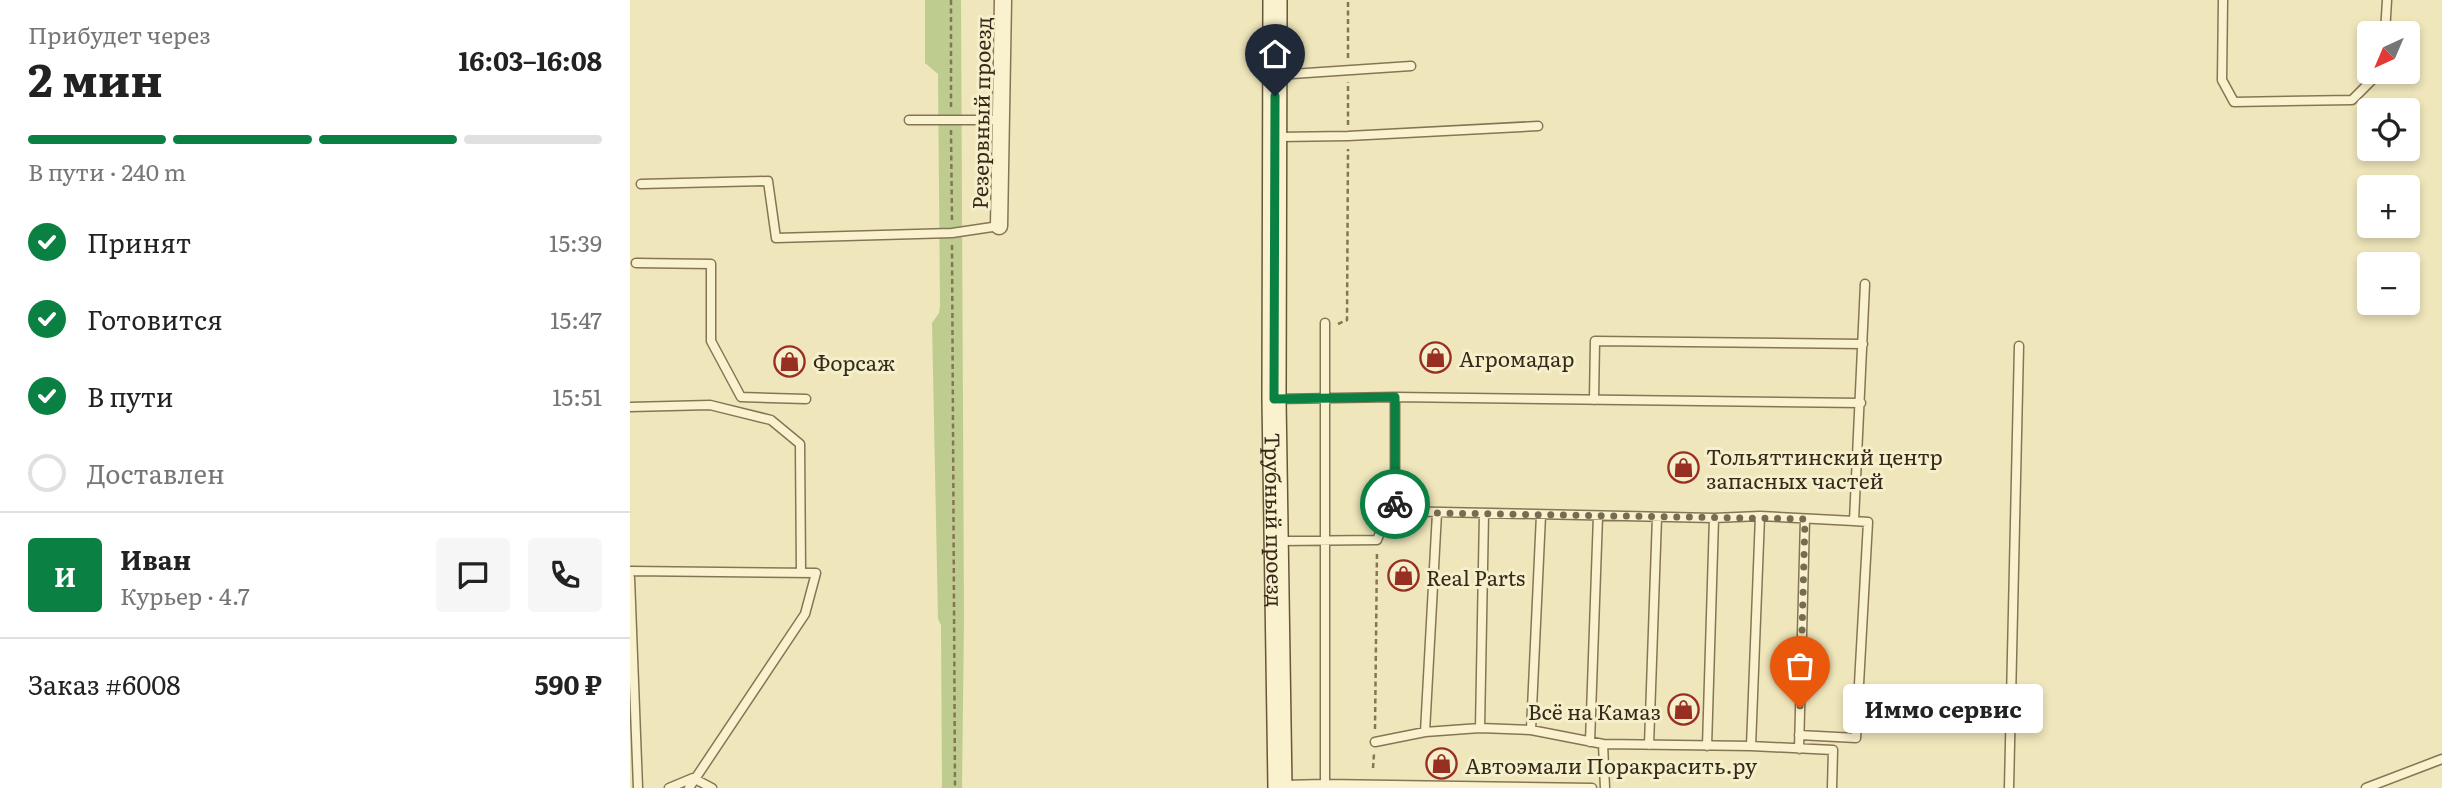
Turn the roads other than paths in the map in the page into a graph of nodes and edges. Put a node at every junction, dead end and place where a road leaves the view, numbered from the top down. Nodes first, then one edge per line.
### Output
1 (1003, 0) edge
2 (1275, 0) edge
3 (2223, 0) edge
4 (2386, 0) edge
5 (2385, 21) edge
6 (1410, 66) dead end
7 (1275, 75) junction
8 (2368, 84) edge
9 (909, 120) dead end
10 (1000, 120) junction
11 (1538, 126) dead end
12 (1275, 137) junction
13 (641, 184) dead end
14 (999, 226) joint
15 (636, 263) dead end
16 (1865, 284) dead end
17 (1325, 326) road end
18 (1863, 344) junction
19 (2019, 346) dead end
20 (1395, 397) junction
21 (1325, 398) junction
22 (806, 399) dead end
23 (1274, 399) junction
24 (1594, 400) junction
25 (1861, 403) junction
26 (630, 407) edge
27 (1395, 512) junction
28 (1437, 513) junction
29 (1484, 513) junction
30 (1541, 515) junction
31 (1598, 516) junction
32 (1760, 516) junction
33 (1657, 517) junction
34 (1714, 518) junction
35 (1805, 519) junction
36 (1854, 521) junction
37 (1326, 540) junction
38 (1275, 541) junction
39 (630, 571) edge
40 (801, 573) junction
41 (630, 578) edge
42 (1480, 728) junction
43 (1531, 730) junction
44 (1425, 732) junction
45 (1799, 734) junction
46 (1590, 741) junction
47 (1375, 742) road end
48 (1602, 744) junction
49 (1649, 745) junction
50 (1707, 746) junction
51 (1752, 746) junction
52 (1799, 749) junction
53 (2442, 759) edge
54 (693, 778) junction
55 (1325, 783) junction
56 (1280, 787) edge
57 (638, 788) edge
58 (669, 788) edge
59 (689, 788) edge
60 (712, 788) edge
61 (1591, 788) edge
62 (1605, 788) edge
63 (1832, 788) edge
64 (2009, 788) edge
65 (2366, 788) edge

1 - 10 street, Резервный проезд
2 - 7 street, Трубный проезд
3 - 8 lane
4 - 5 lane
6 - 7 lane
7 - 12 street, Трубный проезд
9 - 10 lane
10 - 14 street, Резервный проезд
11 - 12 lane
12 - 23 street, Трубный проезд
13 - 14 lane
15 - 22 lane
16 - 18 lane
17 - 21 lane
18 - 24 lane
18 - 25 lane
19 - 64 lane
20 - 21 lane
20 - 24 lane
20 - 27 lane
21 - 23 lane
21 - 37 lane
23 - 38 street, Трубный проезд
24 - 25 lane
25 - 36 lane
26 - 40 lane
27 - 28 lane
27 - 37 lane
28 - 29 lane
28 - 44 lane
29 - 30 lane
29 - 42 lane
30 - 31 lane
30 - 43 lane
31 - 33 lane
31 - 46 lane
32 - 34 lane
32 - 35 lane
32 - 51 lane
33 - 34 lane
33 - 49 lane
34 - 50 lane
35 - 36 lane
35 - 45 lane
36 - 45 lane
37 - 38 lane
37 - 55 lane
38 - 56 street, Трубный проезд
39 - 40 lane
40 - 54 lane
41 - 57 lane
42 - 43 lane
42 - 44 lane
43 - 46 lane
44 - 47 lane
45 - 52 lane
46 - 48 lane
48 - 49 lane
48 - 62 lane
49 - 50 lane
50 - 51 lane
51 - 52 lane
52 - 63 lane
53 - 65 lane
54 - 58 lane
54 - 59 lane
54 - 60 lane
55 - 56 lane
55 - 61 lane

